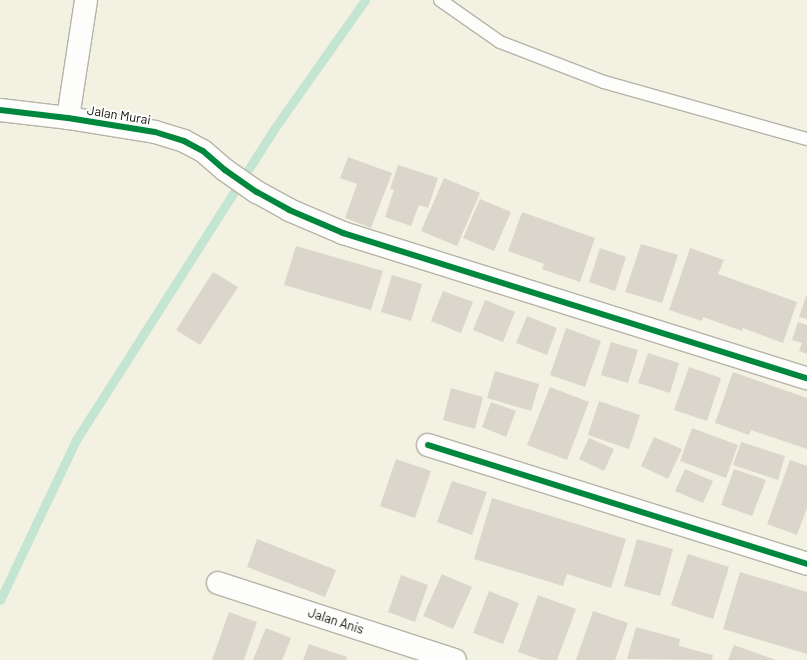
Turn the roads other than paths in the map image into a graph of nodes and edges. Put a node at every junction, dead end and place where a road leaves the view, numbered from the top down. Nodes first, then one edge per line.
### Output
1 (86, 0) edge
2 (440, 0) edge
3 (0, 110) edge
4 (68, 118) junction
5 (807, 138) edge
6 (807, 378) edge
7 (428, 445) dead end
8 (807, 564) edge
9 (218, 583) dead end
10 (455, 660) edge

1 - 4 street
2 - 5 lane
3 - 4 street, Jalan Murai
4 - 6 street, Jalan Murai
7 - 8 street
9 - 10 street, Jalan Anis

